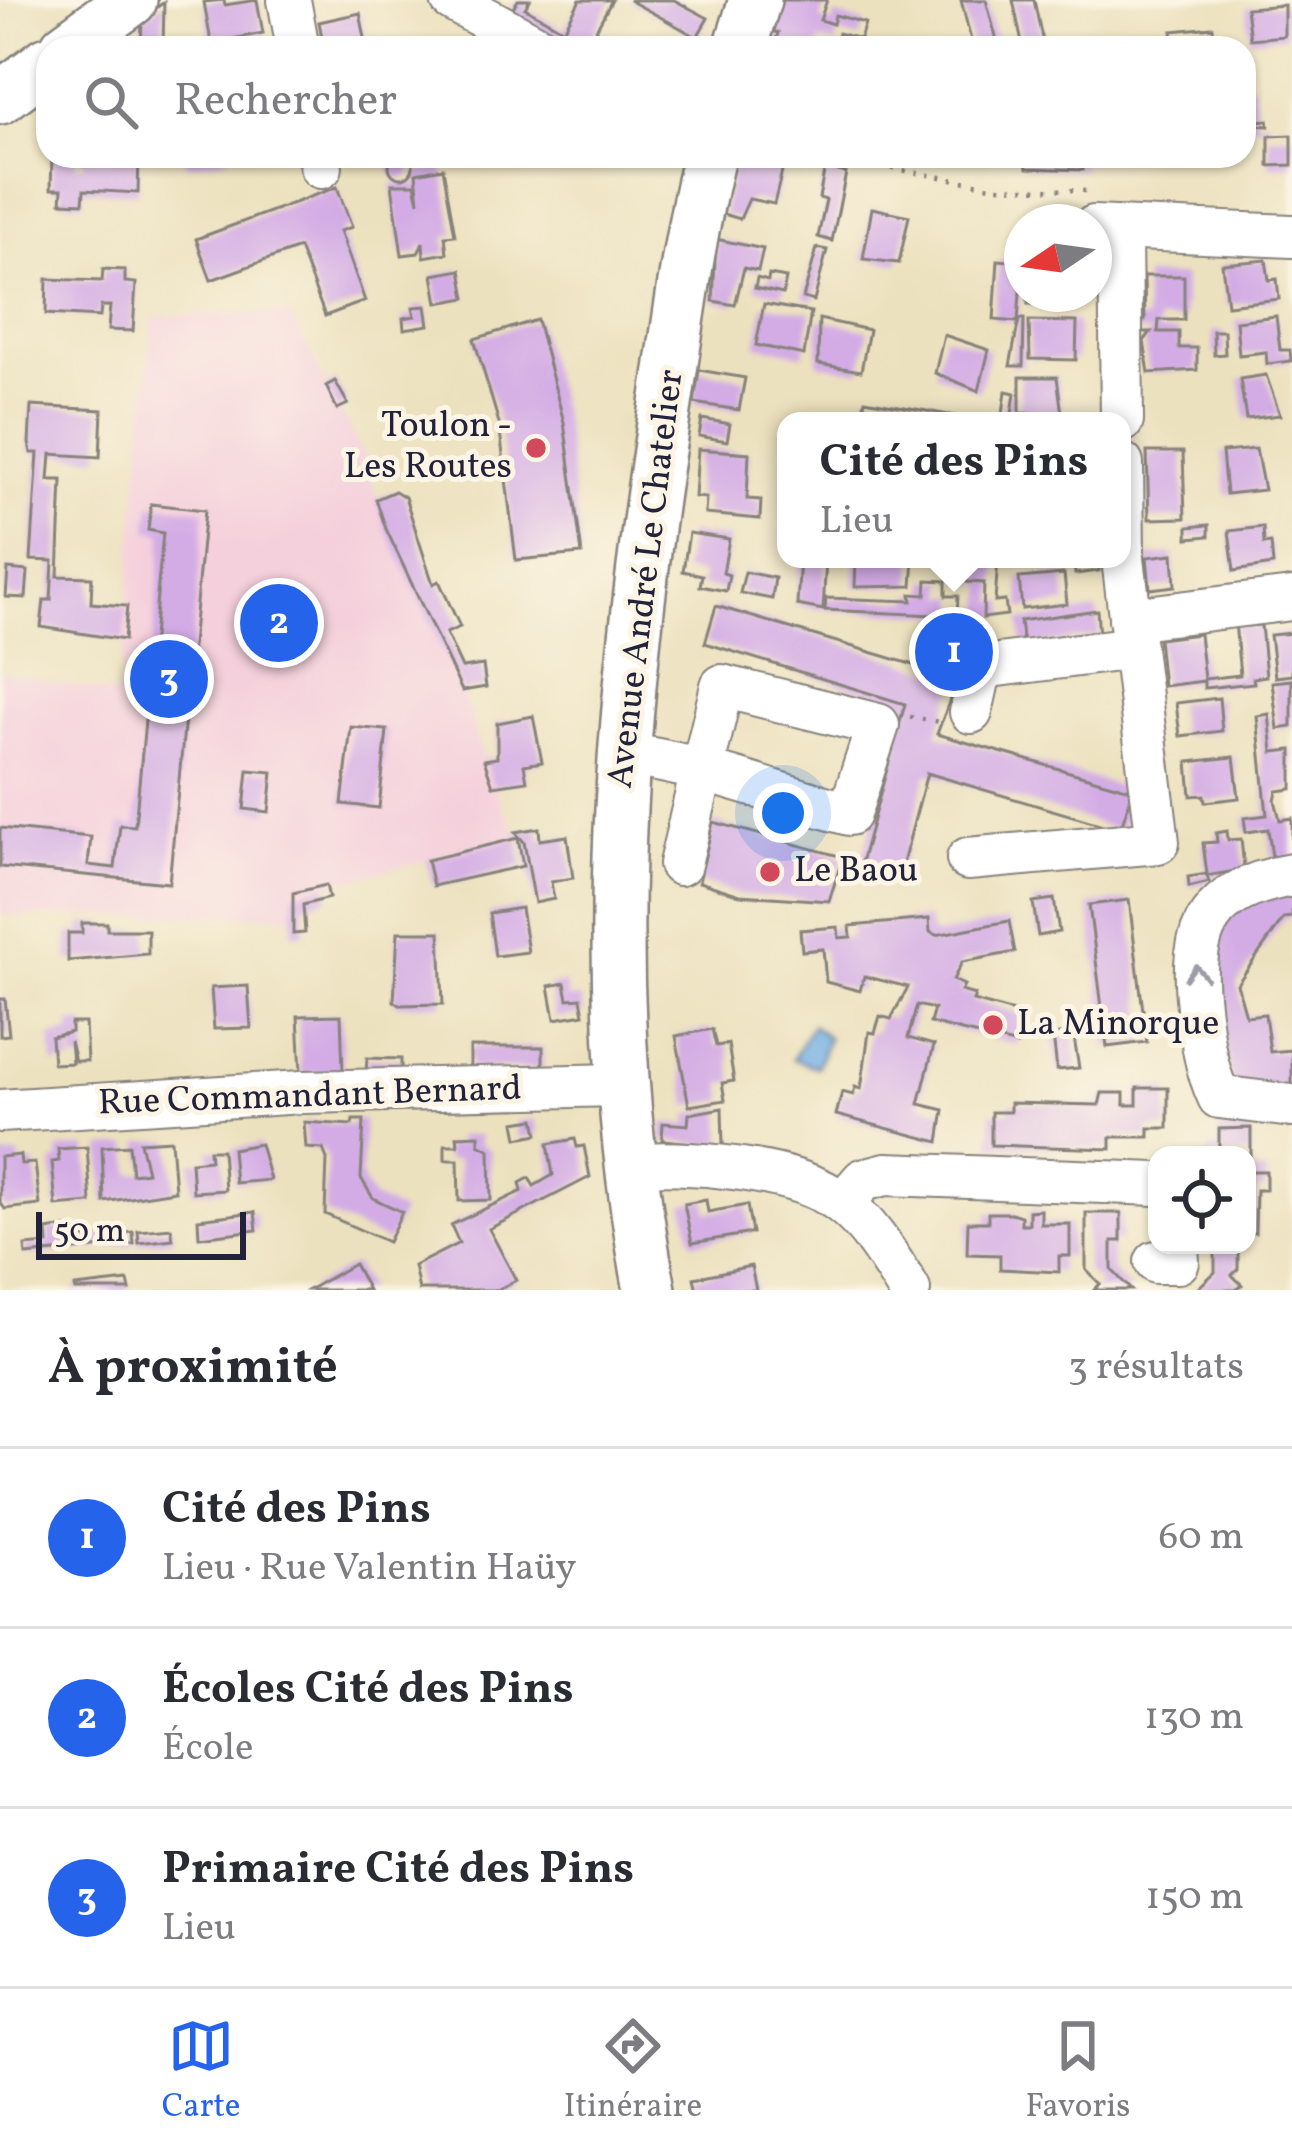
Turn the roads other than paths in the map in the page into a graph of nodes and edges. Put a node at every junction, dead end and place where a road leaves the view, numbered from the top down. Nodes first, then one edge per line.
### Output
1 (131, 0) edge
2 (289, 0) edge
3 (452, 0) edge
4 (755, 0) edge
5 (82, 36) edge
6 (296, 36) edge
7 (518, 36) edge
8 (744, 36) edge
9 (36, 71) edge
10 (0, 98) edge
11 (707, 168) edge
12 (1112, 217) edge
13 (1292, 236) edge
14 (1111, 312) edge
15 (1120, 412) edge
16 (1128, 568) edge
17 (1292, 599) edge
18 (1132, 634) junction
19 (971, 712) road end
20 (622, 754) junction
21 (699, 774) junction
22 (968, 859) dead end
23 (680, 864) dead end
24 (1292, 875) edge
25 (620, 1085) junction
26 (1292, 1106) edge
27 (0, 1111) edge
28 (628, 1165) junction
29 (1148, 1184) edge
30 (843, 1203) junction
31 (650, 1290) edge
32 (909, 1290) edge

1 - 5 main road
2 - 6 street
3 - 7 street
4 - 8 main road
9 - 10 main road
11 - 20 main road, Avenue André Le Chatelier
12 - 13 street
14 - 15 street
16 - 18 street
17 - 18 street
18 - 19 street
18 - 22 street
20 - 21 street
20 - 25 main road, Avenue André Le Chatelier
21 - 21 street
21 - 23 street
26 -> 24 street
25 - 27 street, Rue Commandant Bernard
25 - 28 main road, Avenue André Le Chatelier
28 - 30 street
28 - 31 main road, Avenue André Le Chatelier
29 - 30 street
30 - 32 street

